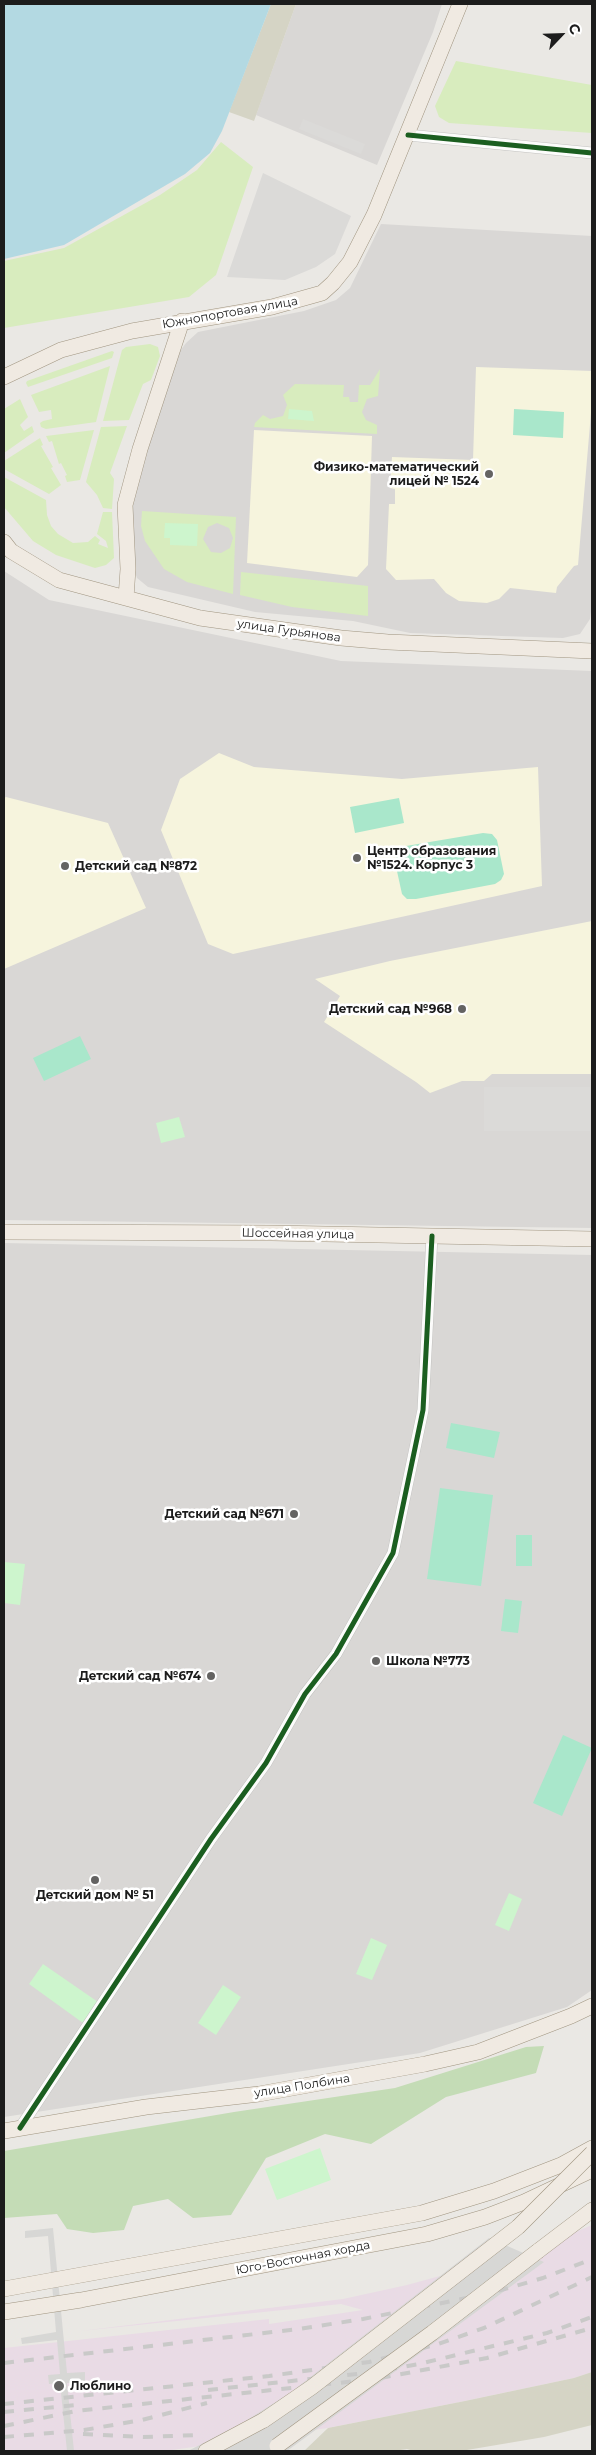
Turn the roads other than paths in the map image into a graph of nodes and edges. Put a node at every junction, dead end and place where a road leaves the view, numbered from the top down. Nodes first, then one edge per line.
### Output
1 (460, 4) edge
2 (408, 134) junction
3 (592, 152) edge
4 (182, 321) junction
5 (4, 377) edge
6 (4, 542) edge
7 (126, 598) junction
8 (592, 651) edge
9 (4, 1232) edge
10 (432, 1236) junction
11 (592, 1239) edge
12 (592, 2006) edge
13 (20, 2128) junction
14 (4, 2131) edge
15 (592, 2148) edge
16 (592, 2153) edge
17 (592, 2170) edge
18 (592, 2210) edge
19 (4, 2289) edge
20 (4, 2312) edge
21 (206, 2451) edge
22 (270, 2451) edge

1 - 2 main road, Южнопортовая улица
2 - 3 street
2 - 4 main road, Южнопортовая улица
4 - 5 main road, Южнопортовая улица
4 - 7 main road
6 - 7 main road, улица Гурьянова
7 - 8 main road, улица Гурьянова
9 - 10 main road, Шоссейная улица
10 - 11 main road, Шоссейная улица
10 - 13 street
12 - 13 main road, улица Полбина
13 - 14 main road, улица Полбина
15 - 19 main road, Юго-Восточная хорда
16 - 21 main road, bridge
17 - 20 main road, Юго-Восточная хорда
18 - 22 main road, bridge

